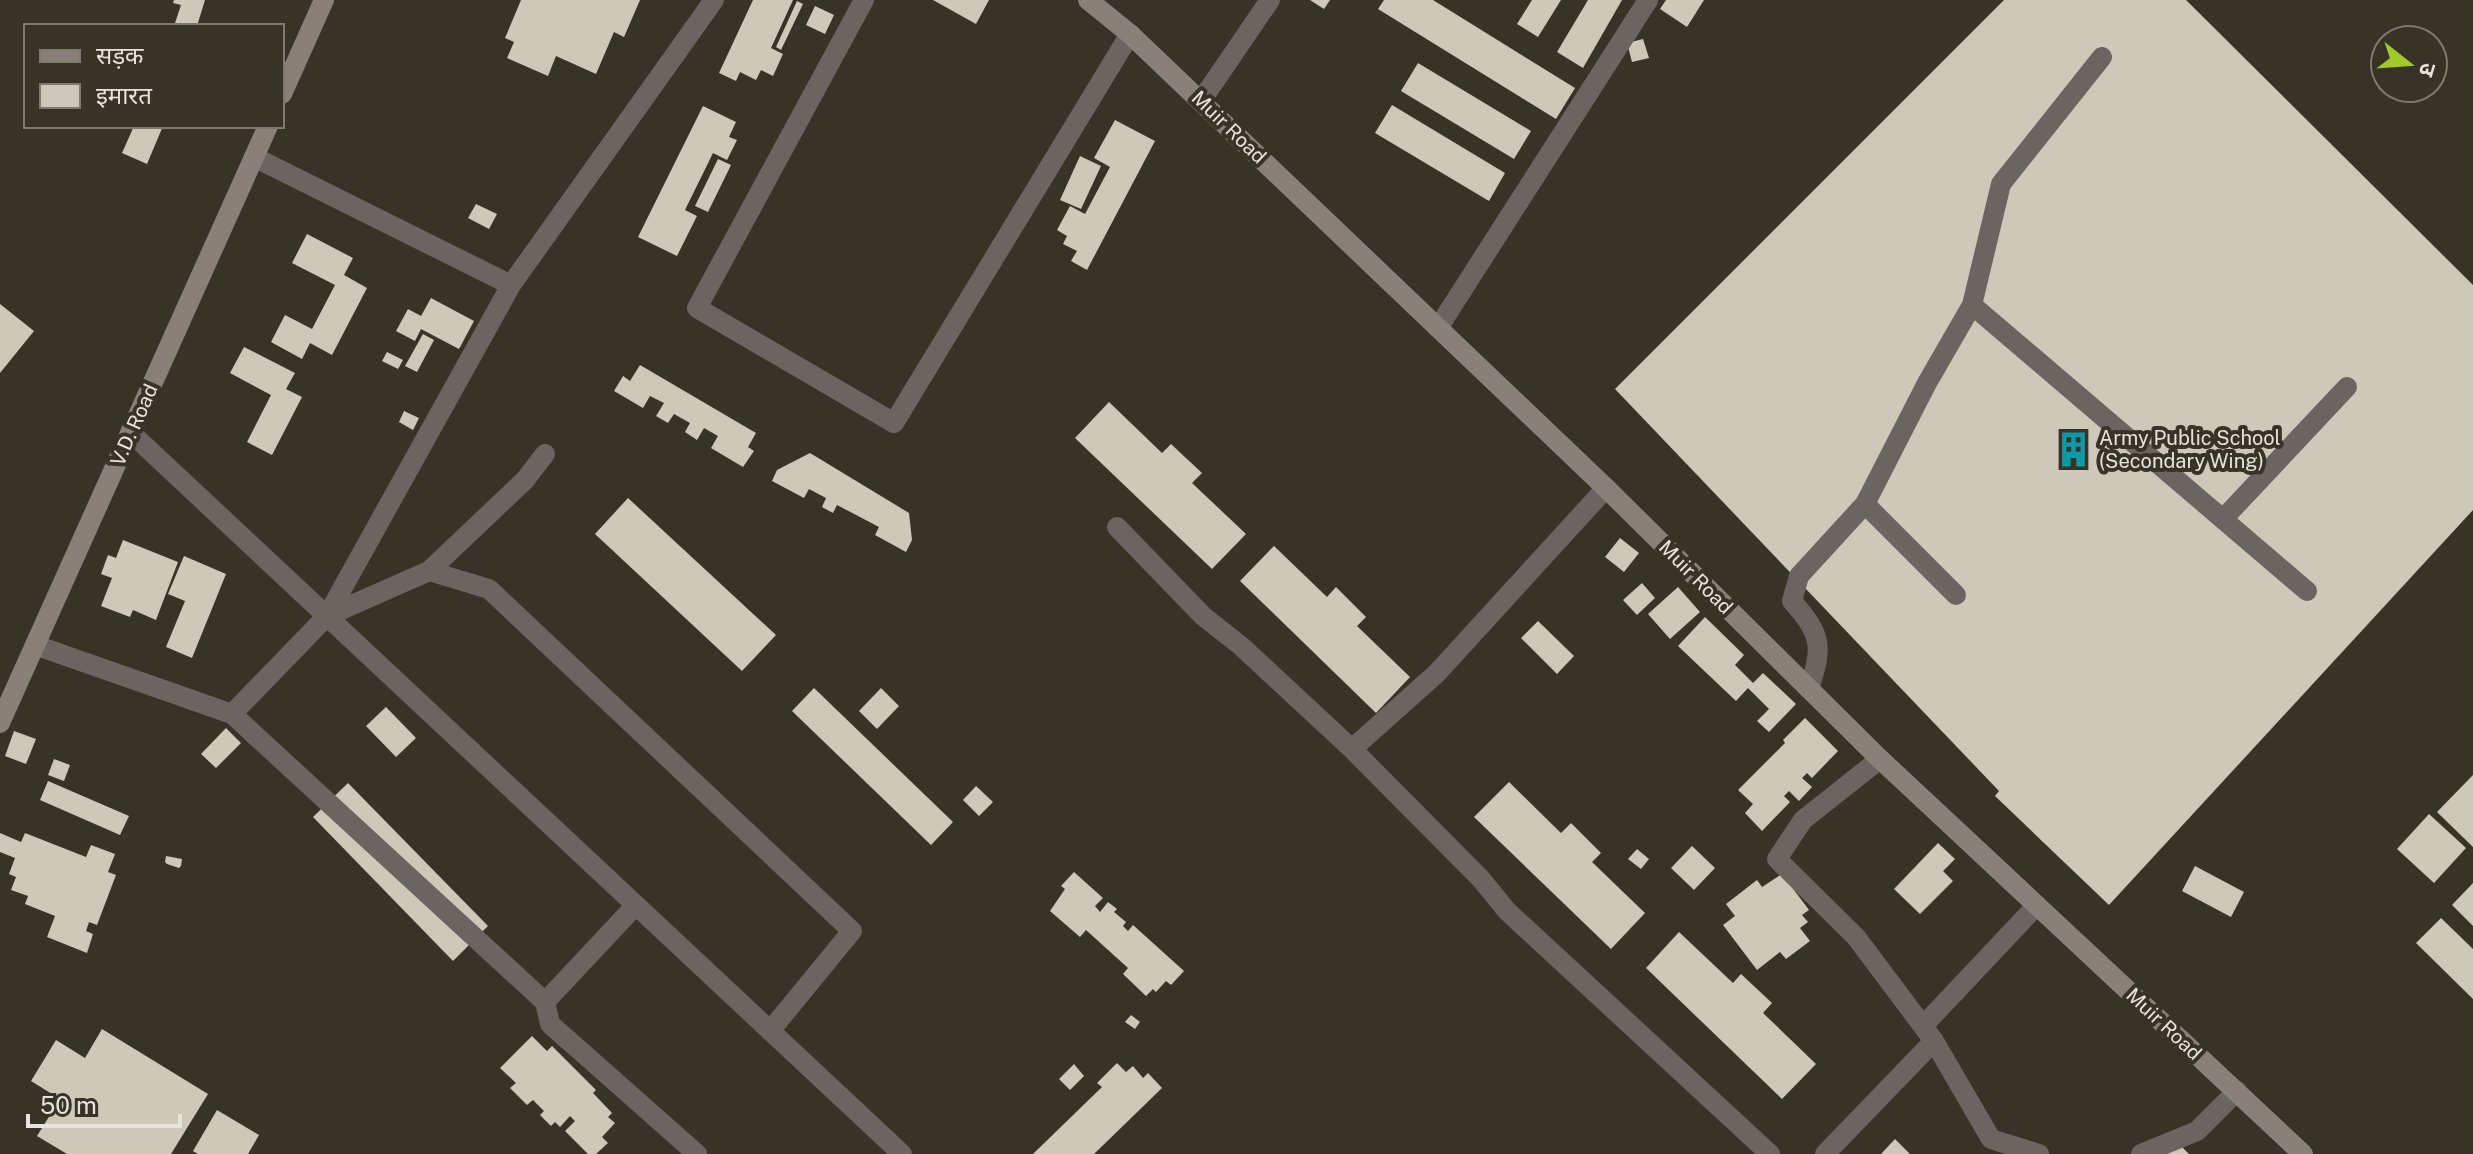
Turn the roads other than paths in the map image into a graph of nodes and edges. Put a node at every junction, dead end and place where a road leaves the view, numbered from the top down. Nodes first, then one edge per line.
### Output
1 (324, 0) edge
2 (714, 0) edge
3 (864, 0) edge
4 (1088, 0) edge
5 (1270, 0) edge
6 (1648, 0) edge
7 (1130, 34) junction
8 (2102, 57) dead end
9 (284, 90) edge
10 (1201, 101) junction
11 (267, 128) edge
12 (254, 157) junction
13 (511, 285) junction
14 (1972, 305) junction
15 (1438, 328) junction
16 (2347, 387) dead end
17 (130, 432) junction
18 (545, 454) dead end
19 (1606, 488) junction
20 (1865, 504) junction
21 (2223, 519) junction
22 (1117, 527) dead end
23 (429, 571) junction
24 (2307, 591) dead end
25 (1956, 595) dead end
26 (327, 616) junction
27 (35, 645) junction
28 (1809, 689) junction
29 (232, 714) junction
30 (0, 723) edge
31 (1352, 749) junction
32 (1880, 759) junction
33 (636, 905) junction
34 (2037, 905) junction
35 (545, 1002) junction
36 (770, 1031) junction
37 (1928, 1034) junction
38 (2237, 1091) junction
39 (697, 1154) edge
40 (902, 1154) edge
41 (1770, 1154) edge
42 (1825, 1154) edge
43 (2039, 1154) edge
44 (2141, 1154) edge
45 (2303, 1154) edge

1 - 9 main road
2 - 13 street
3 - 7 street
4 - 7 main road, Muir Road
5 - 10 street
6 - 15 street
7 - 10 main road, Muir Road
8 - 14 street
10 - 15 main road, Muir Road
11 - 12 main road, V.D. Road
12 - 13 street
12 - 17 main road, V.D. Road
13 - 26 street
14 - 20 street
14 - 21 street
15 - 19 main road, Muir Road
16 - 21 street
17 - 26 street
17 - 27 main road, V.D. Road
18 - 23 street
19 - 28 main road, Muir Road
19 - 31 street
20 - 25 street
20 - 28 street
21 - 24 street
22 - 31 street
23 - 26 street
23 - 36 street
26 - 29 street
26 - 33 street
27 - 29 street
27 - 30 main road, V.D. Road
28 - 32 main road, Muir Road
29 - 35 street
31 - 41 street
32 - 34 main road, Muir Road
32 - 37 street
33 - 35 street
33 - 36 street
34 - 37 street
34 - 38 main road, Muir Road
35 - 39 street
36 - 40 street
37 - 42 street
37 - 43 street
38 - 44 street
38 - 45 main road, Muir Road

